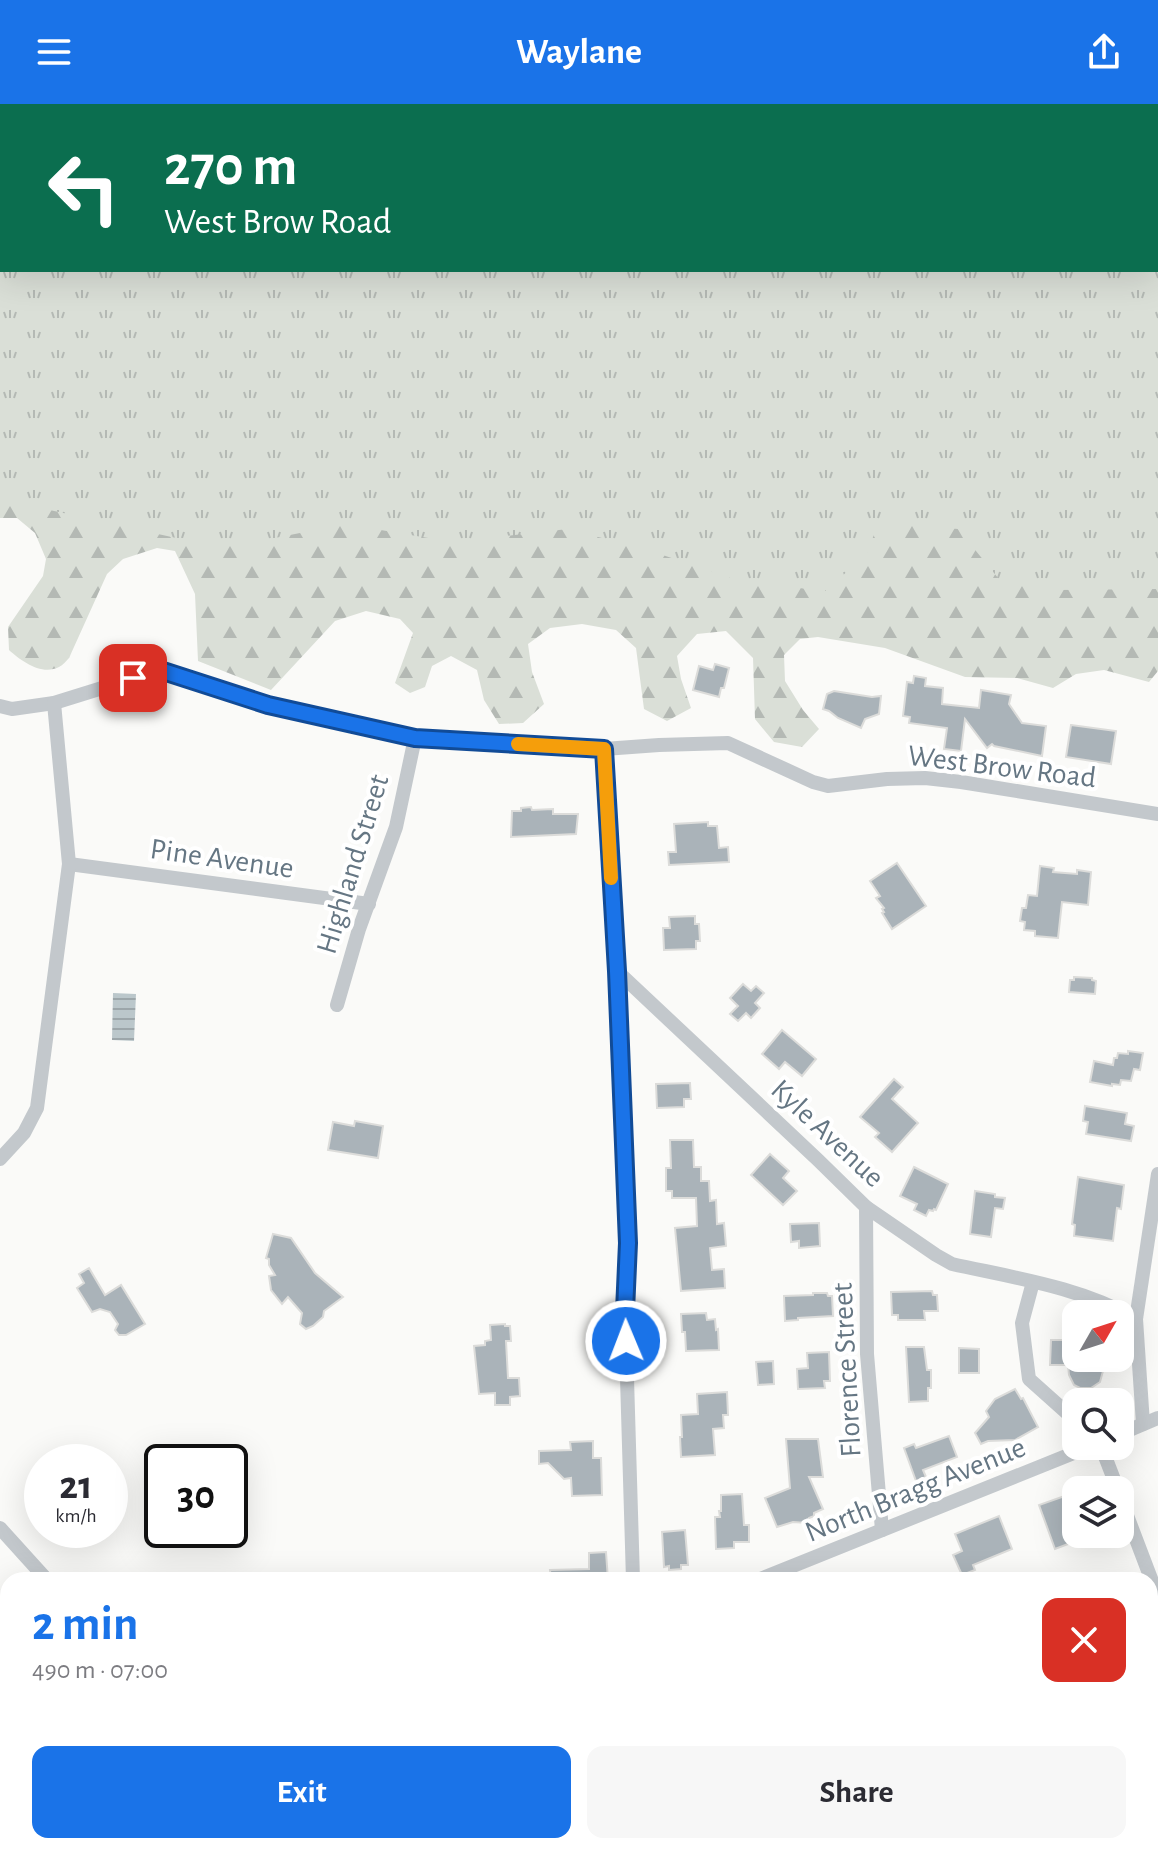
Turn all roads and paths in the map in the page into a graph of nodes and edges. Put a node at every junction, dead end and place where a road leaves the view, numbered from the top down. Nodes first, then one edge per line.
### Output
1 (54, 703) junction
2 (0, 706) edge
3 (415, 738) junction
4 (604, 749) junction
5 (1158, 814) edge
6 (69, 864) junction
7 (369, 904) junction
8 (617, 971) junction
9 (337, 1005) dead end
10 (0, 1159) edge
11 (1158, 1174) edge
12 (866, 1207) junction
13 (1033, 1282) junction
14 (1136, 1319) junction
15 (1062, 1408) edge
16 (1158, 1418) edge
17 (1143, 1424) junction
18 (1134, 1428) edge
19 (1062, 1458) edge
20 (0, 1528) edge
21 (882, 1530) junction
22 (1134, 1534) edge
23 (40, 1572) edge
24 (633, 1572) edge
25 (778, 1572) edge
26 (1148, 1572) edge

1 - 2 street, West Brow Road
1 - 3 street, West Brow Road
1 - 6 street
3 - 4 street, West Brow Road
3 - 7 street, Highland Street
4 - 5 street, West Brow Road
4 - 8 street
6 - 7 street, Pine Avenue
6 - 10 street
7 - 9 street, Highland Street
8 - 12 street, Kyle Avenue
8 - 24 street
11 - 14 street
12 - 13 street, Kyle Avenue
12 - 21 street, Florence Street
13 - 14 street, Kyle Avenue
13 - 15 street
14 - 17 street
16 - 17 street
17 - 18 street
19 - 21 street, North Bragg Avenue
20 - 23 street
21 - 25 street, North Bragg Avenue
22 - 26 street

